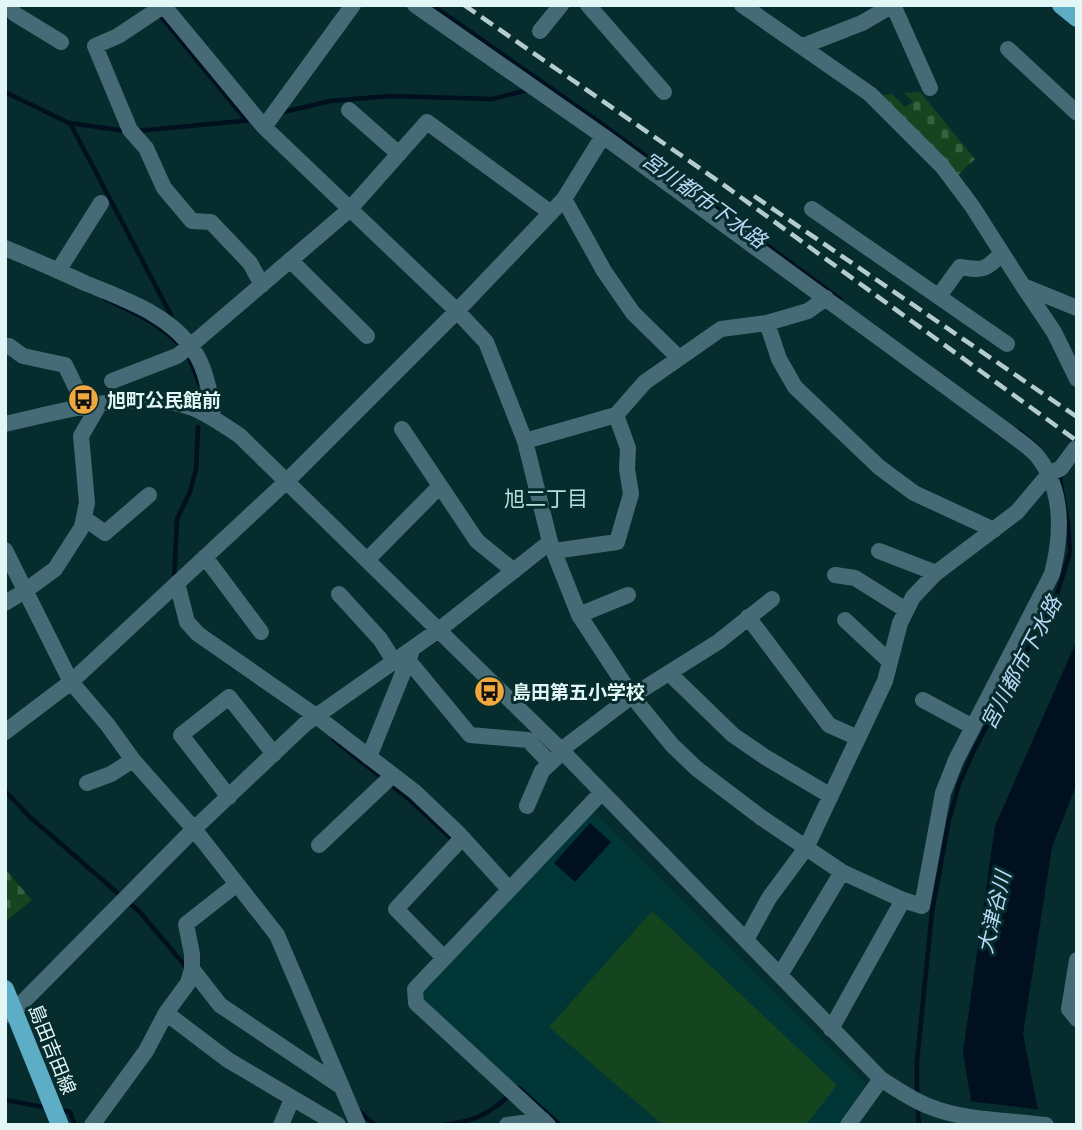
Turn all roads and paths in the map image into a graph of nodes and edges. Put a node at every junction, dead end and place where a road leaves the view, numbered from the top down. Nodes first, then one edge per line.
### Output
1 (8, 5) edge
2 (163, 5) edge
3 (353, 5) edge
4 (415, 5) edge
5 (561, 5) edge
6 (588, 5) edge
7 (743, 5) edge
8 (1061, 5) edge
9 (1077, 18) edge
10 (540, 31) dead end
11 (61, 42) dead end
12 (803, 46) junction
13 (1008, 49) dead end
14 (930, 88) dead end
15 (664, 92) dead end
16 (349, 110) dead end
17 (1077, 113) edge
18 (264, 127) junction
19 (603, 136) junction
20 (399, 154) junction
21 (564, 199) junction
22 (101, 203) dead end
23 (812, 209) dead end
24 (349, 210) junction
25 (551, 213) junction
26 (5, 248) edge
27 (1002, 253) junction
28 (290, 260) junction
29 (58, 271) junction
30 (262, 285) junction
31 (1023, 286) junction
32 (939, 296) junction
33 (826, 298) junction
34 (1077, 308) edge
35 (457, 311) junction
36 (767, 323) junction
37 (367, 336) dead end
38 (1007, 344) dead end
39 (5, 346) edge
40 (190, 346) junction
41 (678, 357) junction
42 (1077, 379) edge
43 (112, 381) dead end
44 (91, 407) junction
45 (615, 415) junction
46 (213, 418) junction
47 (5, 424) edge
48 (402, 429) dead end
49 (525, 441) junction
50 (1075, 449) edge
51 (1049, 474) junction
52 (288, 480) junction
53 (440, 486) junction
54 (149, 495) dead end
55 (84, 518) junction
56 (994, 530) junction
57 (552, 546) junction
58 (5, 550) edge
59 (879, 551) dead end
60 (205, 557) junction
61 (369, 559) junction
62 (514, 570) junction
63 (936, 573) junction
64 (835, 575) dead end
65 (177, 583) junction
66 (25, 591) junction
67 (339, 594) dead end
68 (628, 594) dead end
69 (772, 599) dead end
70 (5, 603) edge
71 (906, 610) junction
72 (579, 615) junction
73 (748, 617) junction
74 (845, 620) dead end
75 (440, 629) junction
76 (261, 632) dead end
77 (405, 656) junction
78 (889, 661) junction
79 (668, 673) junction
80 (71, 682) junction
81 (632, 696) junction
82 (923, 700) dead end
83 (316, 716) junction
84 (973, 727) junction
85 (5, 732) edge
86 (858, 738) junction
87 (562, 751) junction
88 (274, 754) junction
89 (369, 757) junction
90 (133, 760) junction
91 (551, 763) junction
92 (393, 775) junction
93 (88, 783) dead end
94 (602, 792) junction
95 (831, 796) junction
96 (229, 797) junction
97 (527, 806) dead end
98 (194, 829) junction
99 (462, 838) junction
100 (319, 845) dead end
101 (806, 848) junction
102 (842, 872) junction
103 (237, 884) junction
104 (509, 889) junction
105 (903, 901) junction
106 (746, 940) junction
107 (444, 958) junction
108 (1077, 960) edge
109 (192, 969) junction
110 (780, 975) junction
111 (5, 989) edge
112 (10, 1013) edge
113 (166, 1013) junction
114 (1077, 1019) edge
115 (831, 1029) junction
116 (881, 1079) junction
117 (343, 1088) junction
118 (292, 1100) junction
119 (545, 1122) edge
120 (60, 1125) edge
121 (92, 1125) edge
122 (281, 1125) edge
123 (338, 1125) edge
124 (358, 1125) edge
125 (508, 1125) edge
126 (848, 1125) edge
127 (1046, 1125) edge

1 - 11 street
2 - 18 street
2 - 30 street
3 - 18 street
4 - 19 street
5 - 10 street
6 - 15 street
7 - 12 street
8 - 9 main road
12 - 14 street
12 - 27 street
13 - 17 street
16 - 20 street
18 - 24 street
19 - 21 street
19 - 33 street
20 - 24 street
20 - 25 street
21 - 25 street
21 - 41 street
22 - 29 street
23 - 32 street
24 - 28 street
24 - 35 street
25 - 35 street
26 - 29 street
27 - 31 street
27 - 32 street
28 - 30 street
28 - 37 street
29 - 40 street
30 - 40 street
31 - 34 street
31 - 42 street
32 - 38 street
33 - 36 street
33 - 51 street
35 - 49 street
35 - 52 street
36 - 41 street
36 - 56 street
39 - 44 street
40 - 43 street
40 - 46 street
41 - 45 street
44 - 46 street
44 - 47 street
44 - 55 street
45 - 49 street
45 - 57 street
46 - 52 street
48 - 53 street
49 - 57 street
50 - 51 street
51 - 56 street
51 - 84 street
52 - 60 street
52 - 61 street
53 - 61 street
53 - 62 street
54 - 55 street
55 - 66 street
56 - 63 street
57 - 62 street
57 - 72 street
58 - 66 street
59 - 63 street
60 - 65 street
60 - 76 street
61 - 75 street
62 - 75 street
63 - 71 street
64 - 71 street
65 - 80 street
65 - 83 street
66 - 70 street
66 - 80 street
67 - 77 street
68 - 72 street
69 - 73 street
71 - 78 street
72 - 81 street
73 - 79 street
73 - 86 street
74 - 78 street
75 - 77 street
75 - 87 street
77 - 83 street
77 - 89 street
77 - 91 street
78 - 86 street
79 - 81 street
79 - 95 street
80 - 85 street
80 - 90 street
81 - 87 street
81 - 101 street
82 - 84 street
83 - 88 street
83 - 89 street
84 - 105 street
86 - 95 street
87 - 91 street
87 - 94 street
88 - 96 street
88 - 96 street
89 - 92 street
90 - 93 street
90 - 98 street
91 - 97 street
92 - 99 street
92 - 100 street
94 - 104 street
94 - 106 street
95 - 101 street
96 - 98 street
98 - 103 street
98 - 112 street
99 - 104 street
99 - 107 street
101 - 102 street
101 - 106 street
102 - 105 street
102 - 110 street
103 - 109 street
103 - 117 street
104 - 107 street
105 - 115 street
106 - 110 street
107 - 119 street
108 - 114 street
109 - 113 street
109 - 117 street
110 - 115 street
111 - 112 main road, 島田吉田線
112 - 120 main road, 島田吉田線
113 - 118 street
113 - 121 street
115 - 116 street
116 - 126 street
116 - 127 street
117 - 124 street
118 - 122 street
118 - 123 street
119 - 125 street

